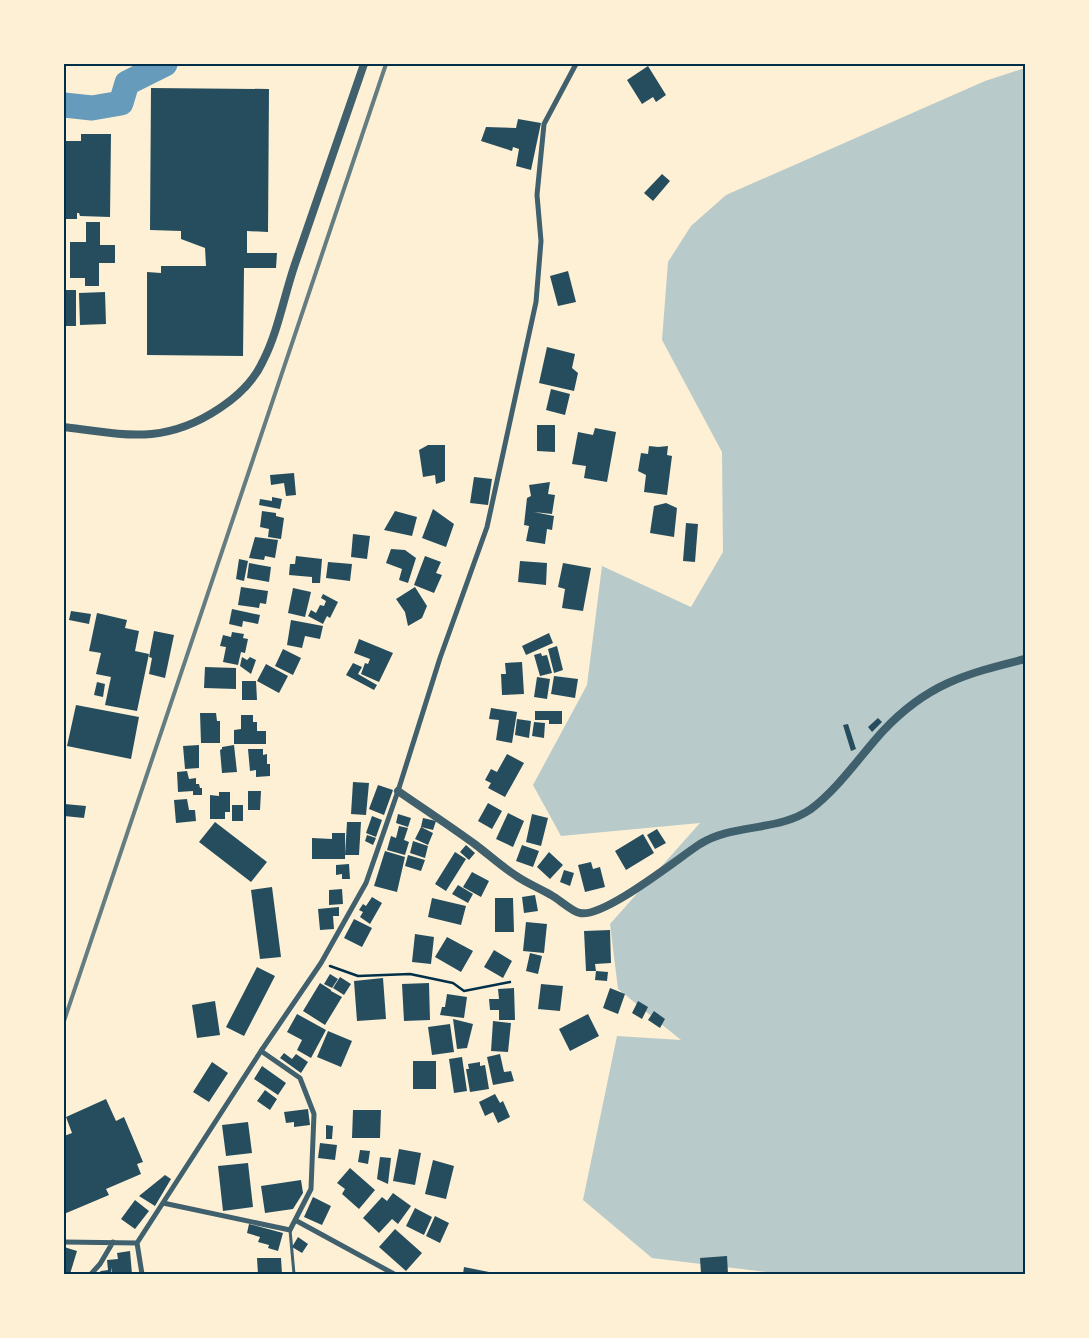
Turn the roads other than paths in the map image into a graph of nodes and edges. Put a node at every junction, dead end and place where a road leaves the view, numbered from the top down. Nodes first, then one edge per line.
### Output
1 (364, 64) edge
2 (576, 64) edge
3 (64, 427) edge
4 (1025, 658) edge
5 (398, 791) junction
6 (262, 1051) junction
7 (163, 1203) junction
8 (296, 1220) junction
9 (290, 1230) junction
10 (64, 1242) edge
11 (113, 1242) junction
12 (137, 1243) junction
13 (91, 1274) edge
14 (142, 1274) edge
15 (294, 1274) edge
16 (394, 1274) edge

1 - 3 street
2 - 5 street
4 - 5 street
5 - 6 street
6 - 7 street
6 - 8 street
7 - 9 street
7 - 12 street
8 - 9 street
8 - 16 street
9 - 15 lane
10 - 11 street
11 - 12 street
11 - 13 street
12 - 14 street

